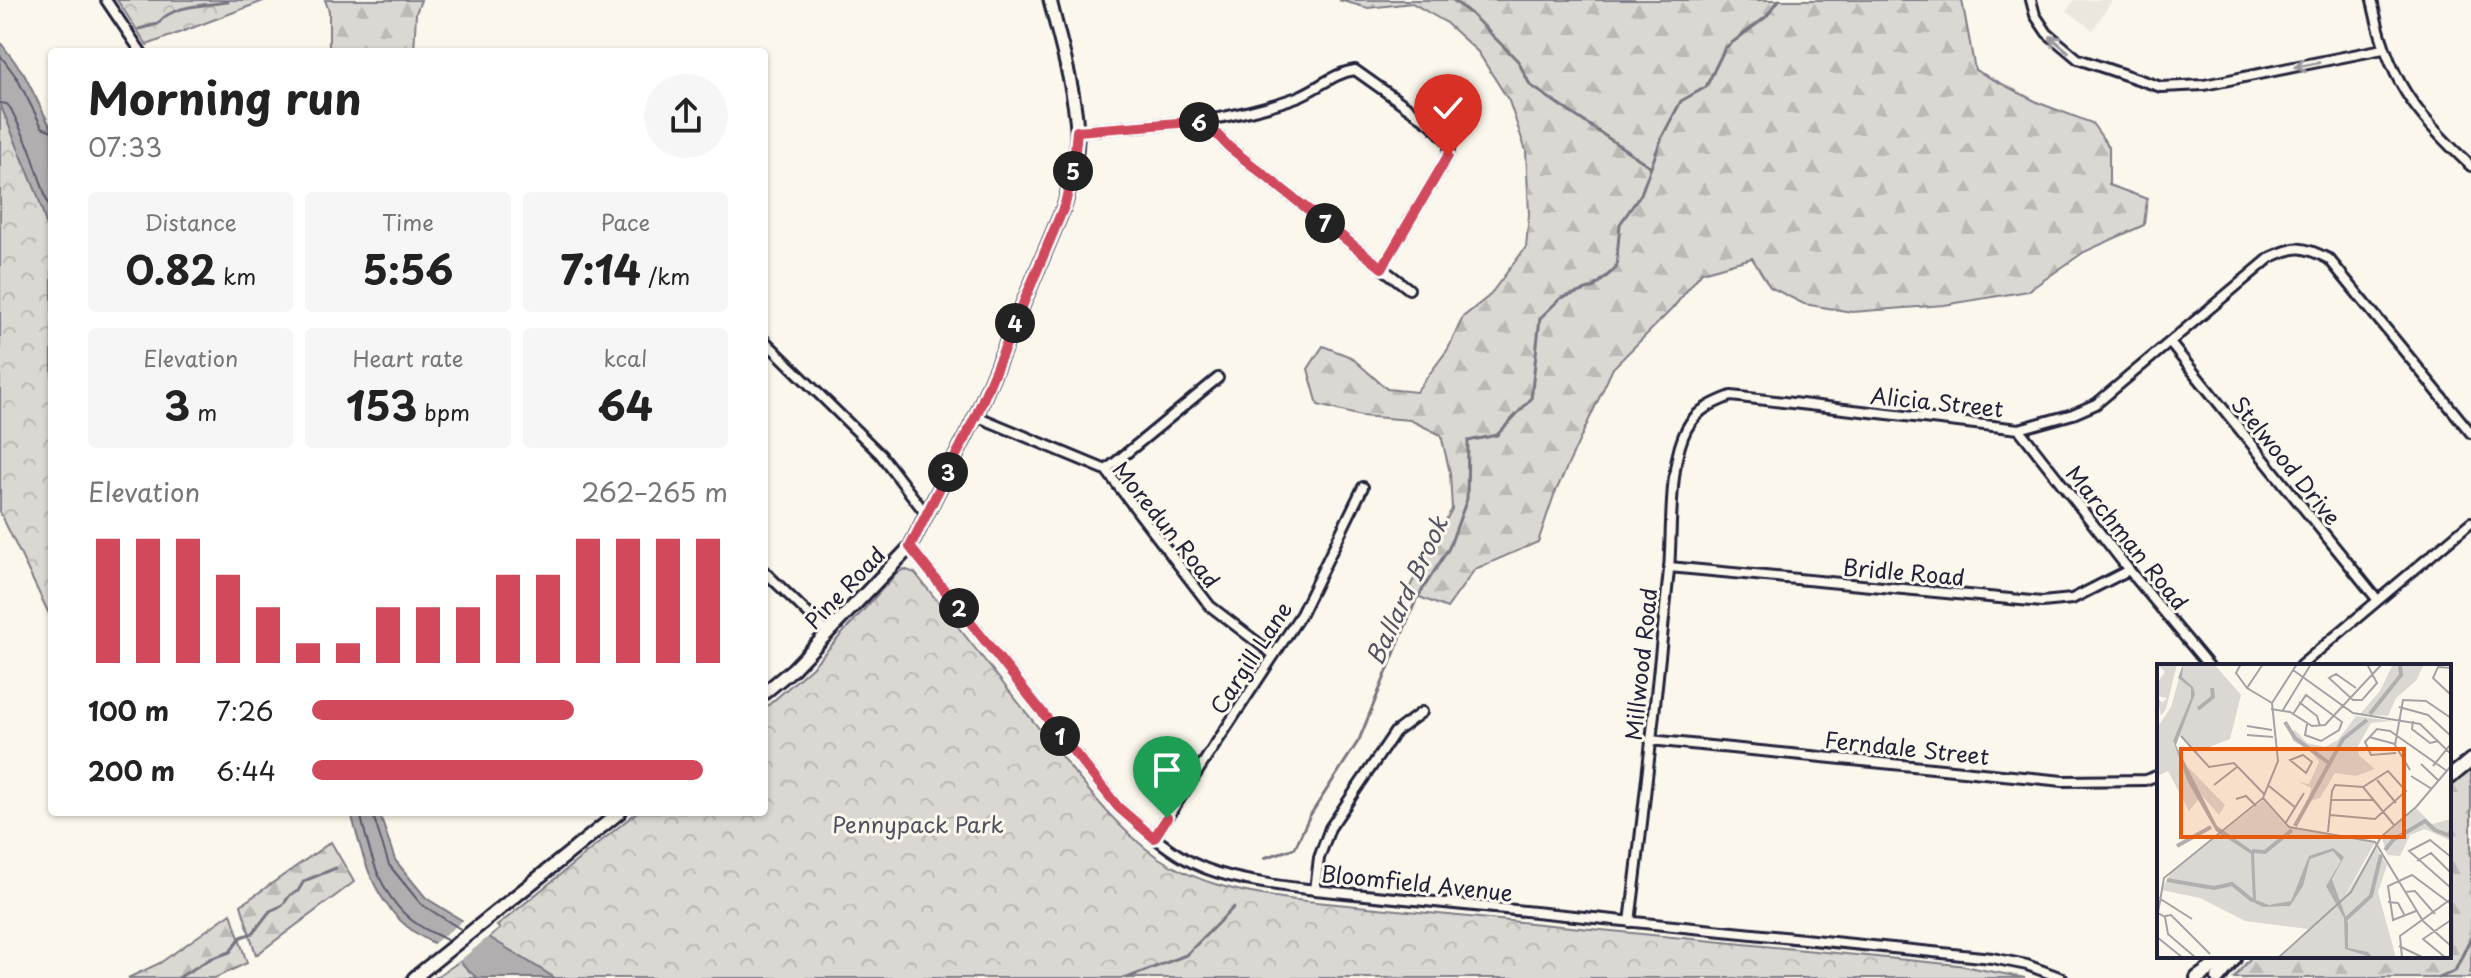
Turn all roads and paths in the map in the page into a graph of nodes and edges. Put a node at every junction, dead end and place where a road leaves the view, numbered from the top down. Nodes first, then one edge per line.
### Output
1 (106, 0) edge
2 (1050, 0) edge
3 (2031, 0) edge
4 (2372, 0) edge
5 (138, 48) edge
6 (2383, 49) junction
7 (1204, 121) junction
8 (1077, 131) junction
9 (2471, 166) edge
10 (1382, 268) junction
11 (1409, 289) dead end
12 (2170, 343) junction
13 (768, 344) edge
14 (1218, 378) dead end
15 (1695, 414) joint
16 (976, 416) junction
17 (2019, 429) junction
18 (2471, 433) edge
19 (1106, 470) junction
20 (1363, 487) dead end
21 (926, 514) junction
22 (2471, 522) edge
23 (910, 547) junction
24 (1669, 567) junction
25 (2129, 570) junction
26 (768, 575) edge
27 (2377, 599) junction
28 (828, 633) junction
29 (1274, 655) junction
30 (2207, 664) edge
31 (2302, 664) edge
32 (768, 690) edge
33 (1422, 712) dead end
34 (1650, 740) junction
35 (2471, 760) edge
36 (2157, 776) edge
37 (2451, 776) edge
38 (615, 816) edge
39 (1154, 838) junction
40 (1315, 890) junction
41 (1630, 922) junction
42 (2226, 958) edge
43 (2234, 958) edge
44 (414, 978) edge
45 (2062, 978) edge
46 (2197, 978) edge
47 (2218, 978) edge

1 - 5 street
2 - 8 street, Pine Road
6 -> 3 street
4 - 6 street
6 - 9 street
7 - 8 street
7 - 10 street
7 - 10 street
8 - 16 street, Pine Road
10 - 11 street
12 - 17 street, Alicia Street
12 - 18 street, Alicia Street
12 - 27 street, Stelwood Drive
13 - 21 street
14 - 19 street
15 - 17 street, Alicia Street
15 - 24 street, Millwood Road
16 - 19 street, Moredun Road
16 - 21 street, Pine Road
17 - 25 street, Marchman Road
19 - 29 street, Moredun Road
20 - 29 street, Cargill Lane
21 - 23 street, Pine Road
22 - 27 street
23 - 28 street, Pine Road
23 - 39 street, Bloomfield Avenue
24 - 25 street, Bridle Road
24 - 34 street, Millwood Road
25 - 30 street, Marchman Road
26 - 28 street
27 - 31 street
28 - 32 street, Pine Road
29 - 39 street, Cargill Lane
33 - 40 street
34 - 36 street, Ferndale Street
34 - 41 street, Millwood Road
35 - 37 main road
38 - 44 street
39 - 40 street, Bloomfield Avenue
40 - 41 street, Bloomfield Avenue
41 - 45 street, Bloomfield Avenue
42 - 46 main road
43 - 47 main road

